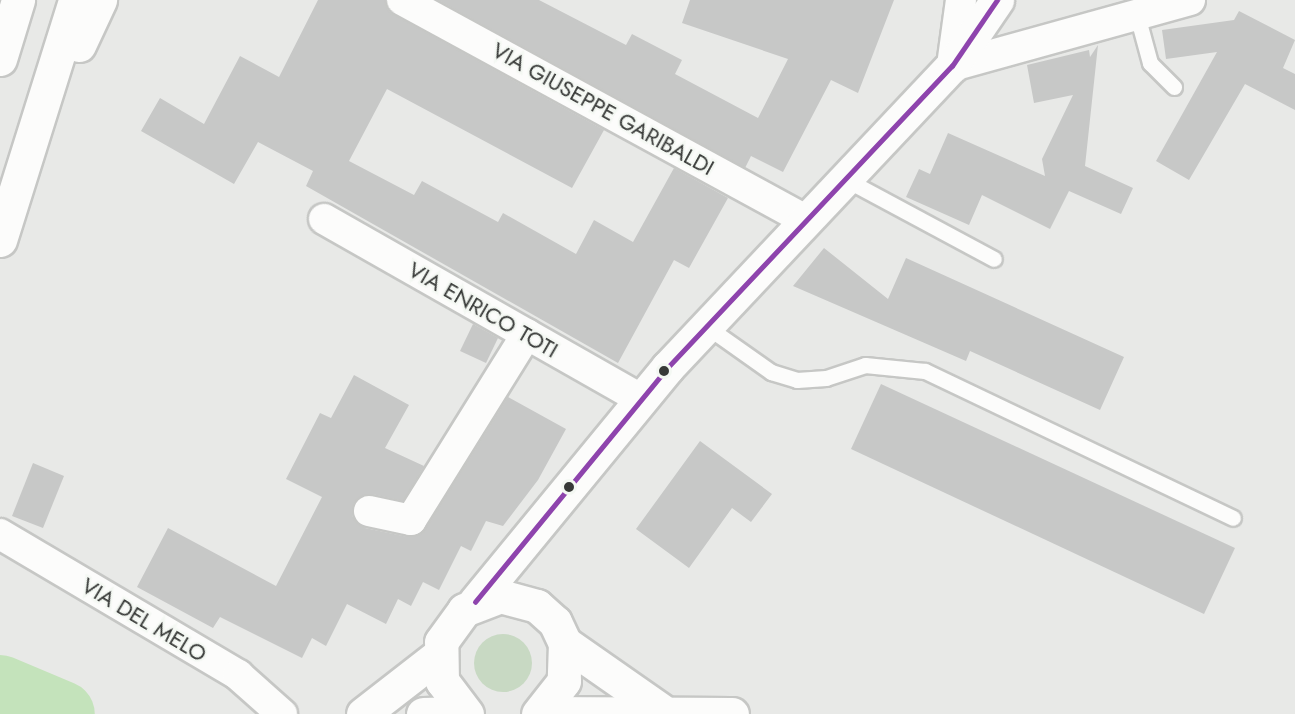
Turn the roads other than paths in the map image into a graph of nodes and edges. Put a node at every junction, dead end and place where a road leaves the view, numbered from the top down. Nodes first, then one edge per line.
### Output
1 (18, 0) edge
2 (75, 0) edge
3 (100, 0) edge
4 (402, 0) edge
5 (961, 0) edge
6 (997, 0) edge
7 (1190, 0) edge
8 (1137, 15) junction
9 (0, 58) edge
10 (952, 66) junction
11 (1174, 87) dead end
12 (25, 160) junction
13 (843, 178) junction
14 (324, 219) dead end
15 (803, 219) junction
16 (0, 240) edge
17 (994, 259) dead end
18 (706, 326) junction
19 (526, 334) junction
20 (642, 400) junction
21 (369, 511) dead end
22 (1233, 518) dead end
23 (539, 530) junction
24 (0, 534) edge
25 (526, 600) junction
26 (475, 602) junction
27 (565, 644) junction
28 (439, 655) junction
29 (661, 710) junction
30 (282, 714) edge
31 (363, 714) edge
32 (423, 714) edge
33 (466, 714) edge
34 (539, 714) edge
35 (715, 714) edge

1 - 9 main road
2 - 12 main road
3 - 12 main road
4 - 15 street, VIA GIUSEPPE GARIBALDI
5 - 10 street
6 - 10 main road
7 - 8 street
8 - 10 street
8 - 11 lane
10 - 13 main road
12 - 16 main road
13 - 15 main road
13 - 17 lane
14 - 19 street, VIA ENRICO TOTI
15 - 18 main road
18 - 20 main road
18 - 22 lane
19 - 20 street, VIA ENRICO TOTI
19 - 21 street
20 - 23 main road
23 - 25 main road
23 - 26 main road
24 - 30 street, VIA DEL MELO
25 - 26 main road
25 - 27 main road
26 - 28 main road
27 - 29 main road
27 - 34 main road
28 - 31 main road
28 - 33 main road
29 - 34 main road
29 - 35 main road
32 - 33 main road

